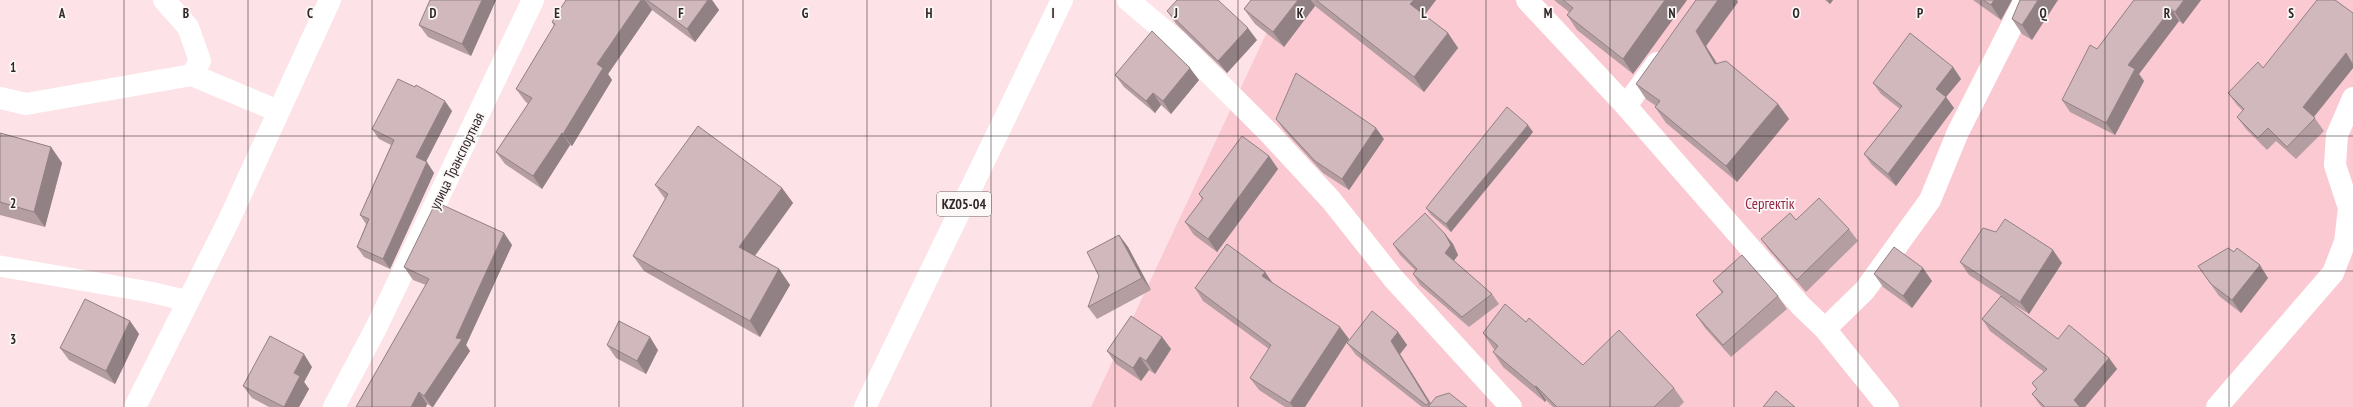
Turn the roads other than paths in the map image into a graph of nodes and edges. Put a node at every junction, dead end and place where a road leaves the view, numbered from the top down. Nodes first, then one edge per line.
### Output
1 (164, 0) edge
2 (330, 0) edge
3 (533, 0) edge
4 (1062, 0) edge
5 (1128, 0) edge
6 (1527, 0) edge
7 (2025, 0) edge
8 (1669, 47) edge
9 (192, 75) junction
10 (0, 98) edge
11 (2353, 98) edge
12 (1626, 106) junction
13 (278, 111) junction
14 (0, 266) edge
15 (188, 301) junction
16 (1825, 329) junction
17 (135, 407) edge
18 (334, 407) edge
19 (865, 407) edge
20 (1511, 407) edge
21 (1888, 407) edge
22 (2217, 407) edge

1 - 9 street
2 - 13 street
3 - 18 street, улица Транспортная
4 - 19 street, KZ05-04
5 - 20 street
6 - 12 street
7 - 16 street
8 - 12 street
9 - 10 street
9 - 13 street
11 - 22 street
12 - 16 street
13 - 15 street
14 - 15 lane
15 - 17 street
16 - 21 street

